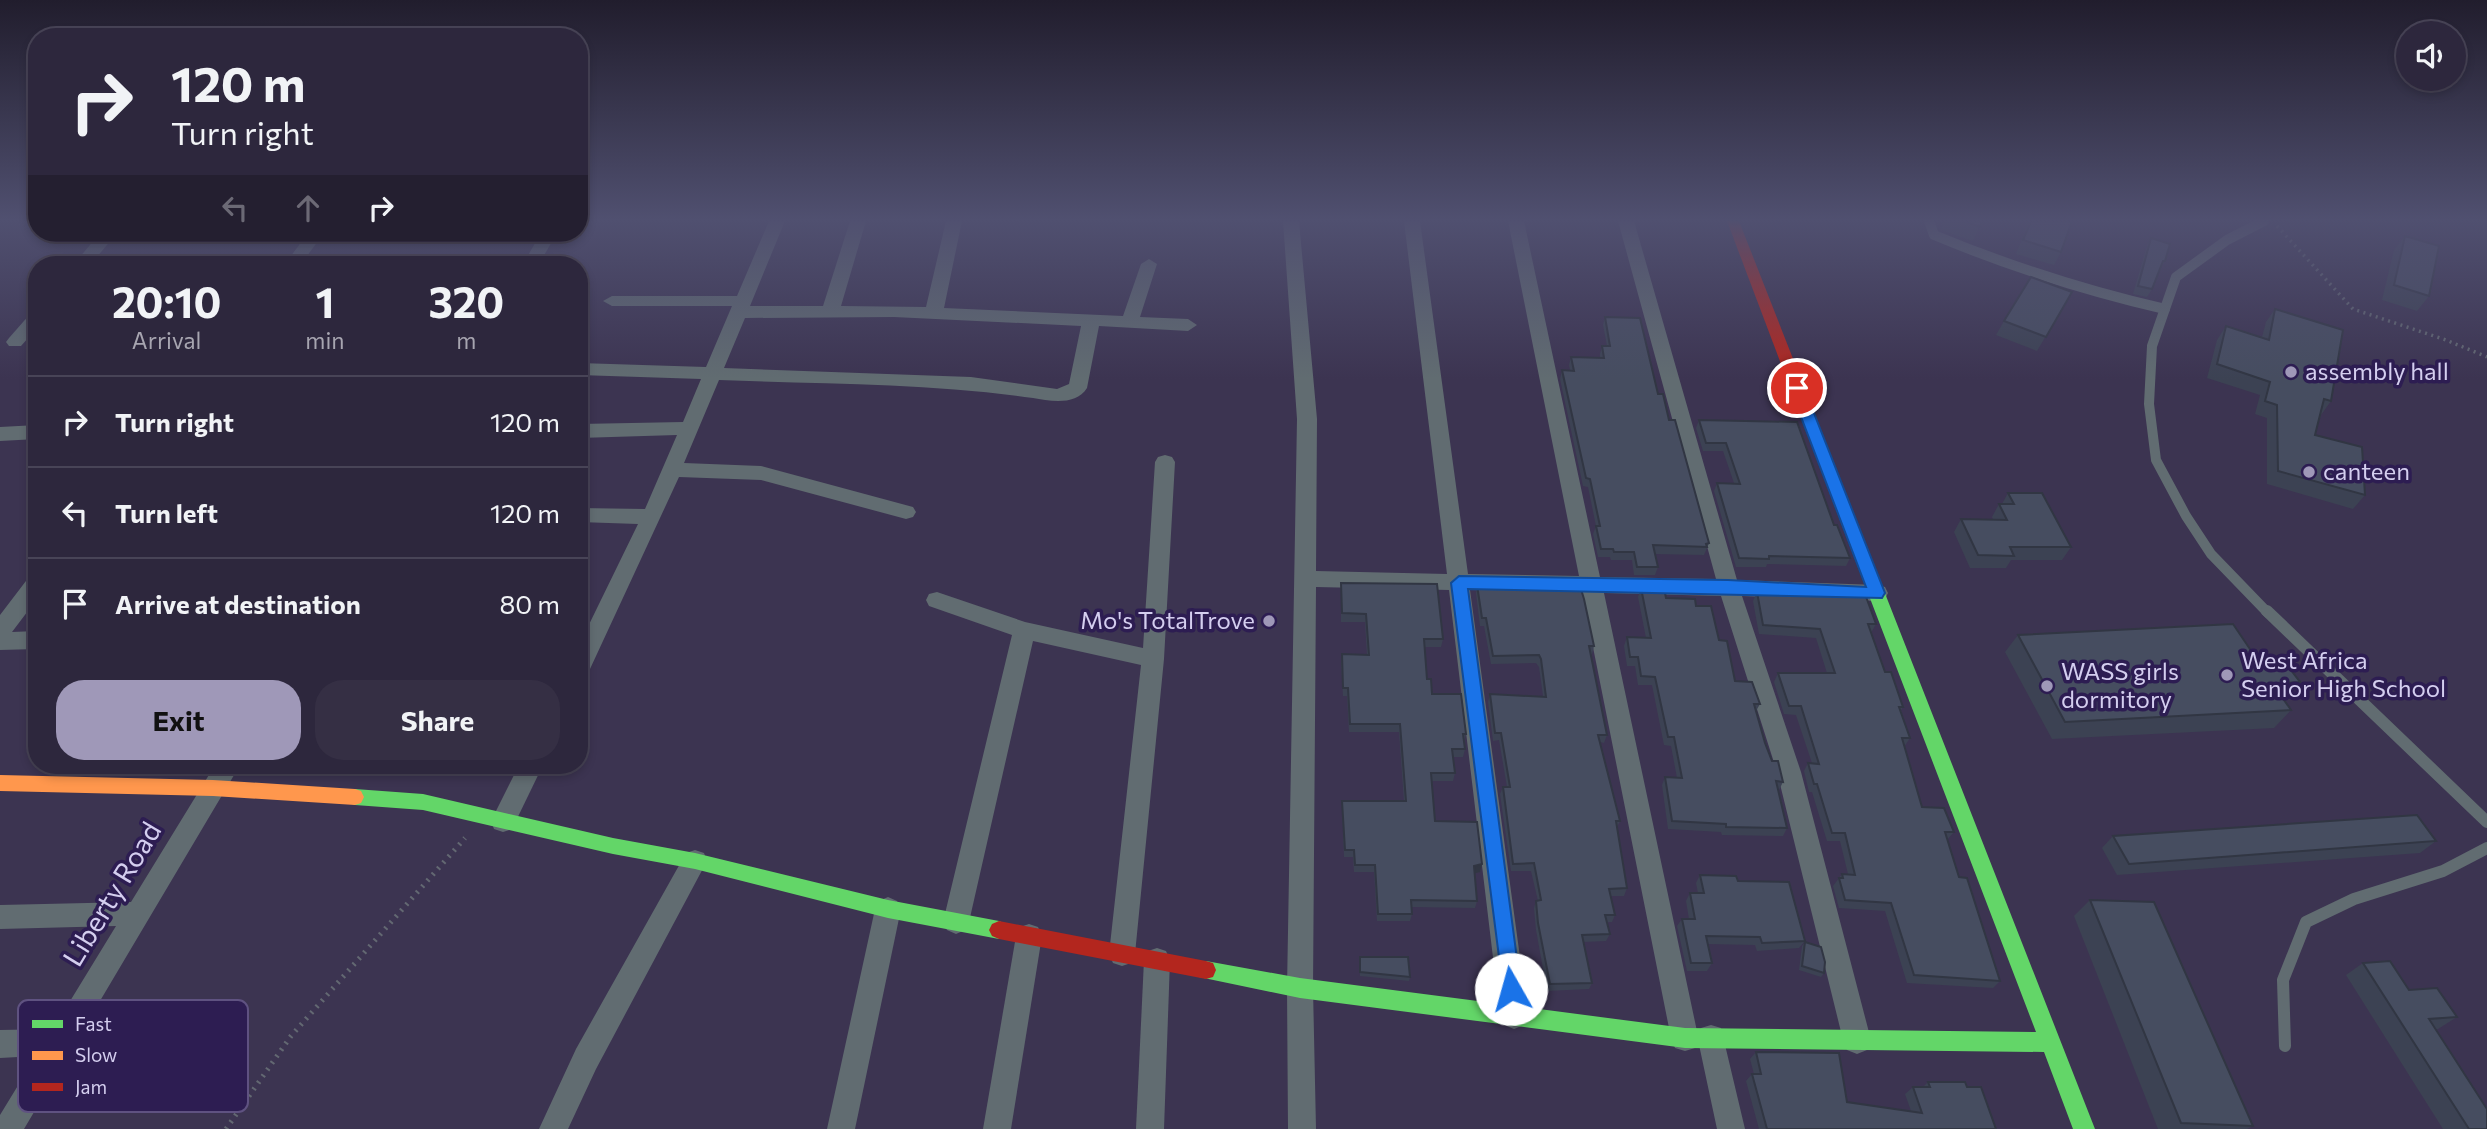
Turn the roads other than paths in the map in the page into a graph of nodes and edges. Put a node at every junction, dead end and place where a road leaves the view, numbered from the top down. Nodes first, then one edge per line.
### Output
1 (755, 274) edge
2 (842, 274) edge
3 (942, 274) edge
4 (1146, 274) edge
5 (1295, 274) edge
6 (1419, 274) edge
7 (1527, 274) edge
8 (1641, 274) edge
9 (1753, 274) edge
10 (2031, 274) edge
11 (2181, 274) edge
12 (612, 301) dead end
13 (741, 307) junction
14 (831, 309) junction
15 (2165, 309) junction
16 (934, 312) junction
17 (1091, 320) junction
18 (1130, 321) junction
19 (1188, 325) dead end
20 (28, 327) edge
21 (15, 342) dead end
22 (588, 369) edge
23 (713, 374) junction
24 (690, 428) junction
25 (588, 431) edge
26 (28, 432) edge
27 (0, 433) edge
28 (1165, 462) dead end
29 (672, 470) junction
30 (906, 513) dead end
31 (588, 515) edge
32 (652, 517) junction
33 (1305, 579) junction
34 (1459, 583) junction
35 (1593, 586) junction
36 (1728, 586) junction
37 (1877, 593) junction
38 (28, 595) edge
39 (937, 600) dead end
40 (1024, 630) junction
41 (0, 631) edge
42 (28, 640) edge
43 (0, 642) edge
44 (588, 649) edge
45 (1153, 659) junction
46 (222, 774) edge
47 (525, 774) edge
48 (0, 783) edge
49 (213, 788) junction
50 (494, 819) junction
51 (2487, 822) edge
52 (2487, 848) edge
53 (695, 860) junction
54 (888, 909) junction
55 (136, 914) junction
56 (0, 916) edge
57 (956, 922) junction
58 (1029, 936) junction
59 (1122, 954) junction
60 (1157, 961) junction
61 (1300, 988) junction
62 (84, 1000) edge
63 (1514, 1016) junction
64 (1698, 1038) junction
65 (1857, 1040) junction
66 (2051, 1042) junction
67 (18, 1043) edge
68 (0, 1044) edge
69 (2285, 1046) dead end
70 (18, 1112) edge
71 (8, 1129) edge
72 (553, 1129) edge
73 (841, 1129) edge
74 (998, 1129) edge
75 (1150, 1129) edge
76 (1302, 1129) edge
77 (1731, 1129) edge
78 (2084, 1129) edge

1 - 13 street
2 - 14 street
3 - 16 street
4 - 18 street
5 - 33 street
6 - 34 street
7 - 35 street
8 - 36 street
9 - 37 street
10 - 15 lane
11 - 15 lane
12 - 13 street
13 - 14 street
13 - 23 street
14 - 16 street
15 - 51 lane
16 - 17 street
17 - 18 street
17 - 23 street
18 - 19 street
20 - 21 street
22 - 23 street
23 - 24 street
24 - 25 street
24 - 29 street
26 - 27 street
28 - 45 street
29 - 30 street
29 - 32 street
31 - 32 street
32 - 44 street
33 - 34 street
33 - 61 street
34 - 35 street
34 - 63 street
35 - 36 street
35 - 64 street
36 - 37 street
36 - 65 street
37 - 66 street
38 - 41 street
39 - 40 street
40 - 45 street
40 - 57 street
42 - 43 street
45 - 59 street
46 - 49 street, Liberty Road
47 - 50 street
48 - 49 street
49 - 50 street
49 - 55 street, Liberty Road
50 - 53 street
52 - 69 lane
53 - 54 street
53 - 72 street
54 - 57 street
54 - 73 street
55 - 56 street
55 - 62 street, Liberty Road
57 - 58 street
58 - 59 street
58 - 74 street
59 - 60 street
60 - 61 street
60 - 75 street
61 - 63 street
61 - 76 street
63 - 64 street
64 - 65 street
64 - 77 street
65 - 66 street
66 - 78 street
67 - 68 street
70 - 71 street, Liberty Road

